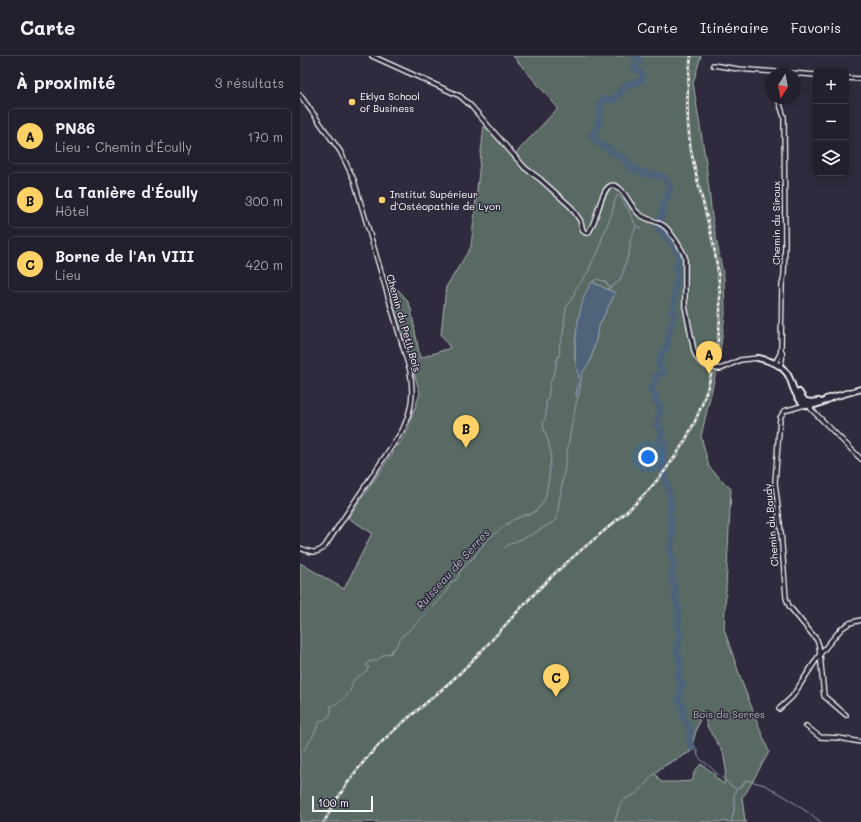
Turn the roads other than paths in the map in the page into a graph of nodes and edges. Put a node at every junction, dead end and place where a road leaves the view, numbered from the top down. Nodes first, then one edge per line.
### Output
1 (372, 56) edge
2 (713, 65) dead end
3 (765, 72) edge
4 (801, 74) edge
5 (813, 75) edge
6 (849, 78) edge
7 (861, 79) edge
8 (300, 95) edge
9 (780, 104) edge
10 (758, 358) joint
11 (778, 364) junction
12 (861, 390) edge
13 (807, 404) junction
14 (861, 459) edge
15 (300, 548) edge
16 (861, 620) edge
17 (820, 654) junction
18 (779, 709) dead end
19 (846, 715) dead end
20 (806, 726) dead end
21 (861, 742) edge

1 - 10 street
2 - 3 street
4 - 5 street
6 - 7 street
8 - 15 street, Chemin du Petit Bois
9 - 11 street, Chemin du Siroux
10 - 11 street
11 - 13 street
12 - 13 street
13 - 14 street
13 - 17 street, Chemin du Baudy
16 - 17 street
17 - 18 street
17 - 19 street, Chemin du Baudy
20 - 21 street

